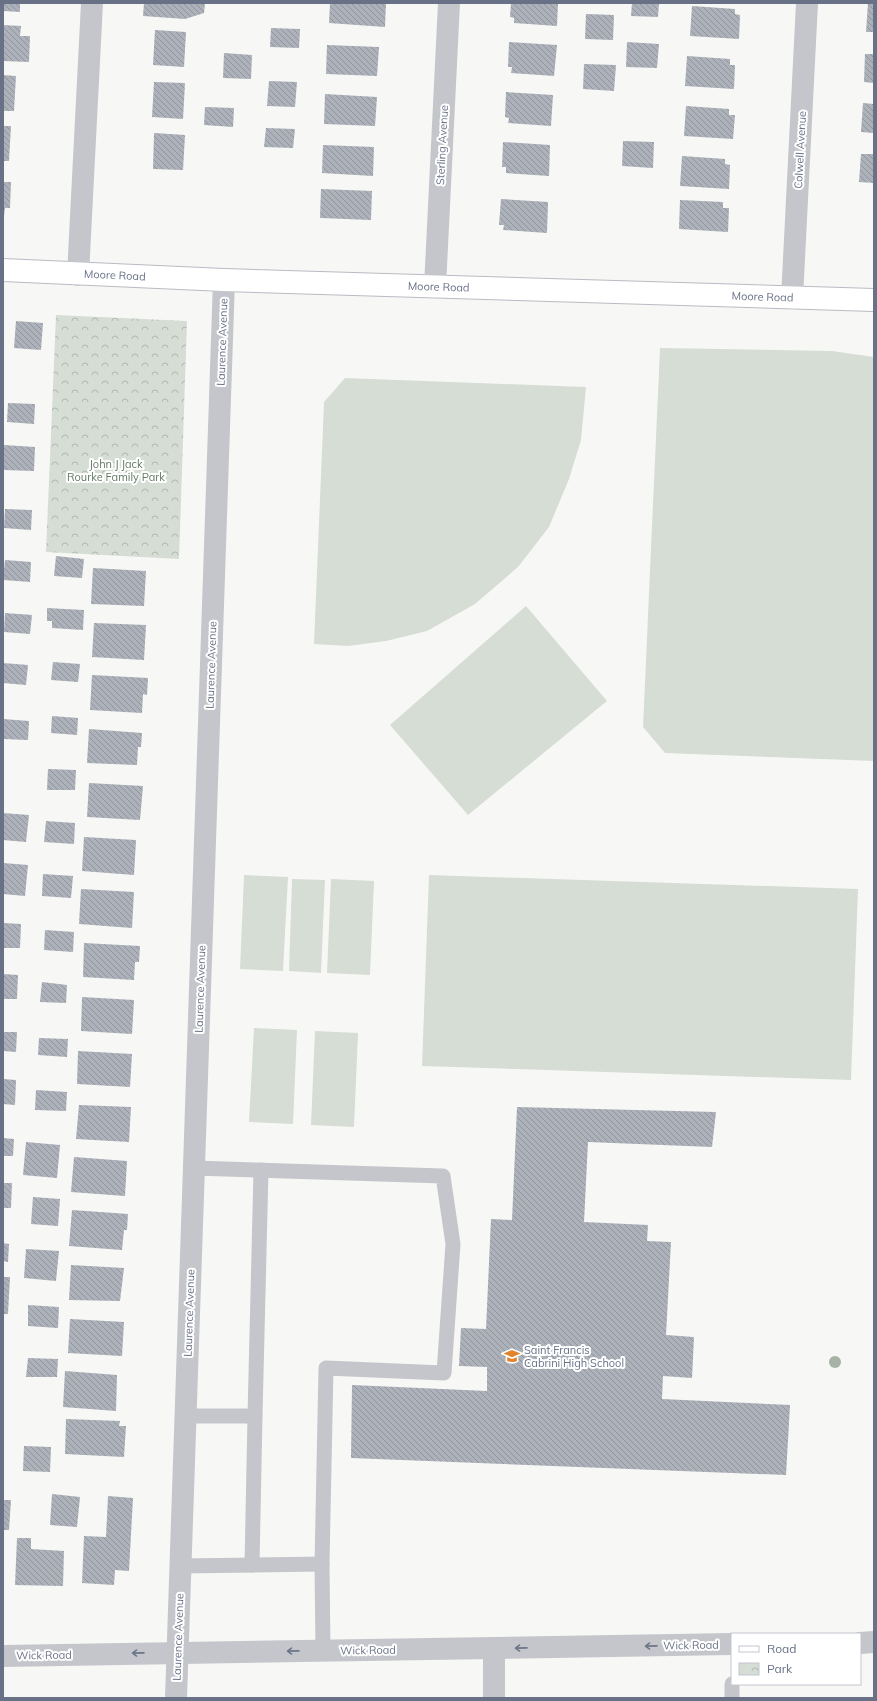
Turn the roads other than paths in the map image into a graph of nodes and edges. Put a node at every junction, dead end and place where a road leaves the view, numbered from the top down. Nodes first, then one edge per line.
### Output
1 (92, 3) edge
2 (450, 3) edge
3 (808, 3) edge
4 (3, 270) edge
5 (78, 274) junction
6 (224, 280) junction
7 (435, 287) junction
8 (792, 298) junction
9 (874, 300) edge
10 (194, 1168) junction
11 (261, 1170) junction
12 (186, 1416) junction
13 (255, 1416) junction
14 (322, 1564) junction
15 (252, 1565) junction
16 (180, 1566) junction
17 (861, 1642) edge
18 (874, 1642) edge
19 (731, 1644) edge
20 (494, 1648) junction
21 (322, 1651) junction
22 (177, 1653) junction
23 (3, 1656) edge
24 (732, 1685) edge
25 (176, 1698) edge
26 (494, 1698) edge
27 (732, 1698) edge

1 - 5 street
2 - 7 street, Sterling Avenue
3 - 8 street, Colwell Avenue
4 - 5 street, Moore Road
5 - 6 street, Moore Road
6 - 7 street, Moore Road
6 - 10 street, Laurence Avenue
7 - 8 street, Moore Road
8 - 9 street, Moore Road
10 - 11 lane
10 - 12 street, Laurence Avenue
11 - 13 lane
11 - 14 lane
12 - 13 lane
12 - 16 street, Laurence Avenue
13 - 15 lane
14 - 15 lane
14 - 21 lane
15 - 16 lane
16 - 22 street, Laurence Avenue
17 - 18 street
19 -> 20 street, Wick Road
20 - 21 street, Wick Road
20 - 26 street
21 -> 22 street, Wick Road
22 -> 23 street, Wick Road
22 - 25 street, Laurence Avenue
24 - 27 lane

